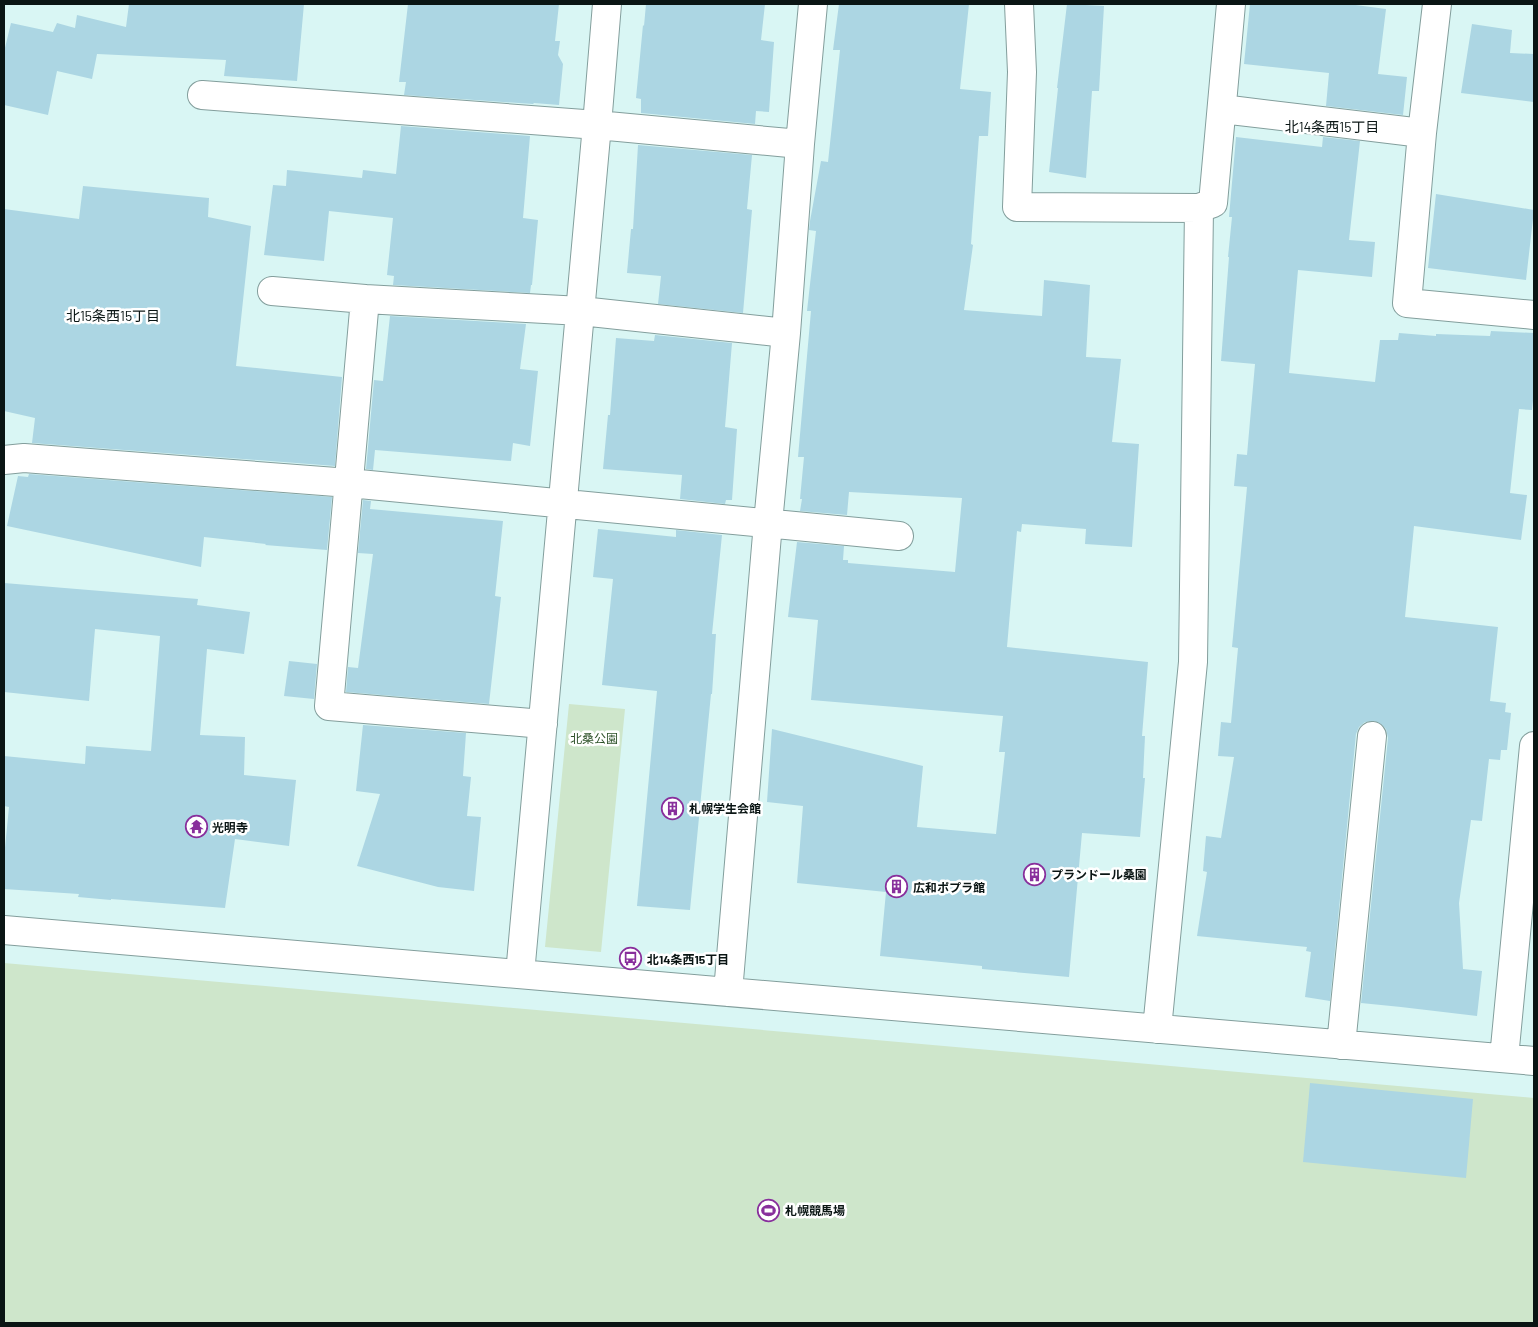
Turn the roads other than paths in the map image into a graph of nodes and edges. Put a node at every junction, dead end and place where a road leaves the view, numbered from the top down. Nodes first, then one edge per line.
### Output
1 (607, 4) edge
2 (813, 4) edge
3 (1019, 4) edge
4 (1231, 4) edge
5 (1437, 4) edge
6 (202, 95) dead end
7 (1222, 109) junction
8 (598, 125) junction
9 (1422, 133) junction
10 (800, 144) junction
11 (1199, 208) junction
12 (272, 291) dead end
13 (365, 300) junction
14 (581, 311) junction
15 (1534, 315) edge
16 (786, 333) junction
17 (4, 460) edge
18 (349, 483) junction
19 (563, 503) junction
20 (768, 523) junction
21 (899, 536) dead end
22 (543, 724) junction
23 (1372, 736) dead end
24 (1534, 746) edge
25 (4, 930) edge
26 (520, 974) junction
27 (728, 992) junction
28 (1157, 1029) junction
29 (1341, 1045) junction
30 (1504, 1058) junction
31 (1534, 1061) edge

1 - 8 street
2 - 10 street
3 - 11 street
4 - 7 street
5 - 9 street
6 - 8 street
7 - 9 street
7 - 11 street
8 - 10 street
8 - 14 street
9 - 15 street
10 - 16 street
11 - 28 street
12 - 13 street
13 - 14 street
13 - 18 street
14 - 16 street
14 - 19 street
16 - 20 street
17 - 18 street
18 - 19 street
18 - 22 street
19 - 20 street
19 - 22 street
20 - 21 street
20 - 27 street
22 - 26 street
23 - 29 street
24 - 30 street
25 - 26 street
26 - 27 street
27 - 28 street
28 - 29 street
29 - 30 street
30 - 31 street

